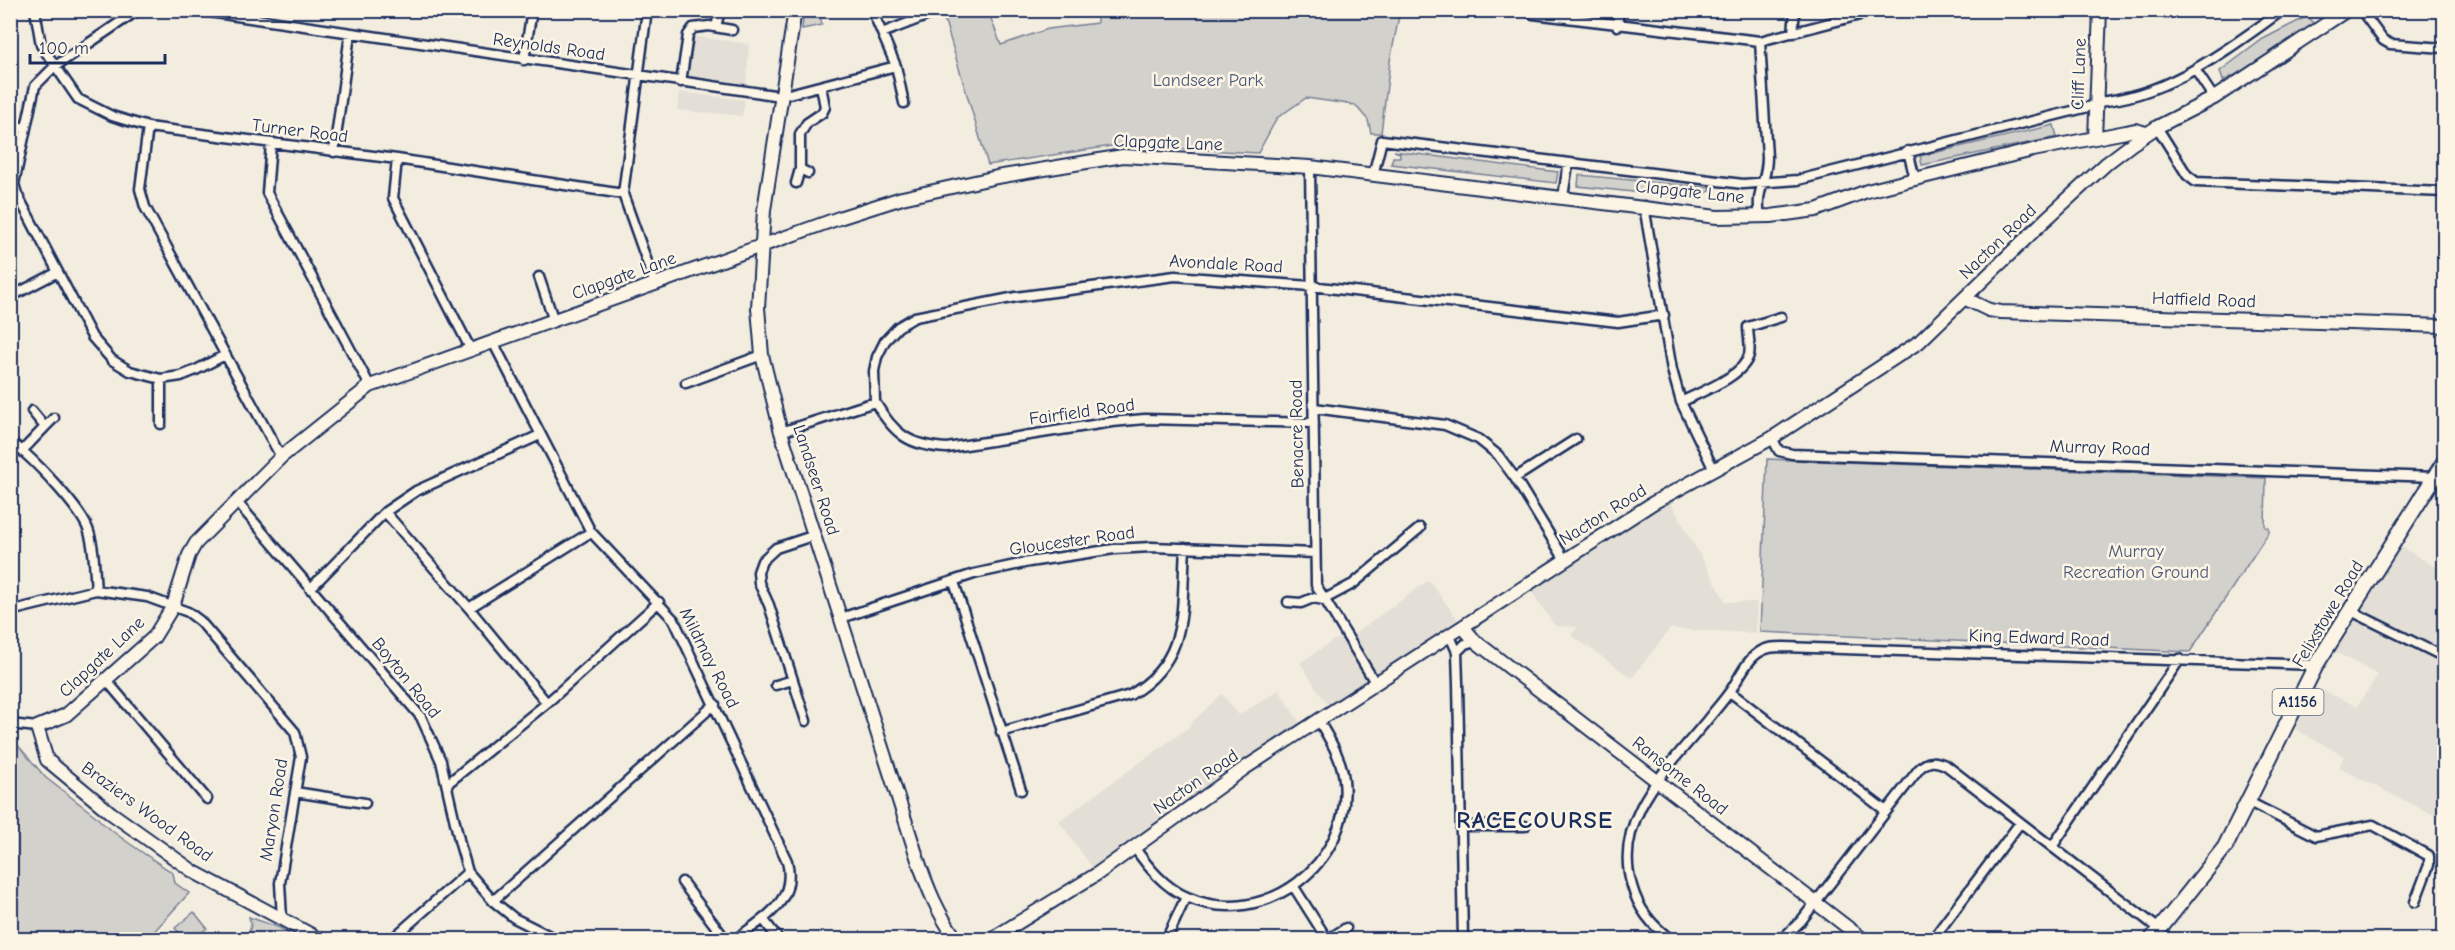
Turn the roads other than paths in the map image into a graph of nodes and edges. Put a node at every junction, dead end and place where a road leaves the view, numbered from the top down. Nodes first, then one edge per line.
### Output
1 (35, 10) edge
2 (138, 10) edge
3 (195, 10) edge
4 (532, 10) edge
5 (647, 10) edge
6 (720, 10) edge
7 (795, 10) edge
8 (872, 10) edge
9 (942, 10) edge
10 (1526, 10) edge
11 (1619, 10) edge
12 (1795, 10) edge
13 (1879, 10) edge
14 (2100, 10) edge
15 (2283, 10) edge
16 (2347, 10) edge
17 (2361, 10) edge
18 (2331, 15) edge
19 (1617, 26) junction
20 (716, 27) junction
21 (732, 30) dead end
22 (882, 33) junction
23 (1793, 33) junction
24 (350, 34) junction
25 (1760, 41) junction
26 (2445, 48) edge
27 (524, 60) junction
28 (896, 66) junction
29 (54, 67) junction
30 (2196, 71) junction
31 (638, 76) junction
32 (681, 82) junction
33 (821, 86) junction
34 (781, 96) junction
35 (2214, 98) junction
36 (904, 102) dead end
37 (2096, 103) junction
38 (10, 125) edge
39 (148, 127) junction
40 (26, 128) junction
41 (2152, 130) junction
42 (2095, 138) junction
43 (271, 144) junction
44 (1908, 151) junction
45 (334, 152) junction
46 (397, 159) junction
47 (1568, 164) junction
48 (1310, 167) junction
49 (1373, 175) junction
50 (1916, 179) junction
51 (796, 183) dead end
52 (1762, 184) junction
53 (2445, 192) edge
54 (14, 193) edge
55 (623, 194) junction
56 (1563, 197) junction
57 (1644, 206) junction
58 (1760, 216) junction
59 (760, 247) junction
60 (58, 272) junction
61 (539, 277) dead end
62 (655, 284) junction
63 (1311, 286) junction
64 (10, 297) edge
65 (1966, 298) junction
66 (1664, 315) junction
67 (1781, 317) dead end
68 (554, 321) junction
69 (2445, 326) edge
70 (493, 342) junction
71 (471, 350) junction
72 (225, 355) junction
73 (762, 355) junction
74 (161, 379) junction
75 (686, 383) dead end
76 (370, 386) junction
77 (875, 402) junction
78 (1681, 402) junction
79 (1314, 408) junction
80 (32, 411) dead end
81 (54, 418) dead end
82 (1314, 423) junction
83 (161, 424) dead end
84 (45, 427) junction
85 (781, 432) junction
86 (540, 435) junction
87 (1772, 438) junction
88 (1576, 439) dead end
89 (10, 442) edge
90 (23, 450) junction
91 (281, 458) junction
92 (2445, 462) edge
93 (1714, 470) junction
94 (2435, 477) junction
95 (1515, 478) junction
96 (236, 501) junction
97 (385, 512) junction
98 (1420, 528) dead end
99 (591, 532) junction
100 (815, 535) junction
101 (1185, 548) junction
102 (1315, 553) junction
103 (1565, 560) junction
104 (954, 582) junction
105 (310, 589) junction
106 (96, 590) junction
107 (1323, 600) junction
108 (659, 602) junction
109 (1288, 602) dead end
110 (173, 606) junction
111 (469, 608) junction
112 (2349, 609) junction
113 (10, 610) edge
114 (841, 618) junction
115 (1463, 627) junction
116 (1450, 636) junction
117 (1475, 641) junction
118 (1457, 652) junction
119 (2445, 657) edge
120 (2180, 659) junction
121 (2316, 665) junction
122 (793, 680) junction
123 (107, 681) junction
124 (1376, 684) junction
125 (776, 685) dead end
126 (1730, 692) junction
127 (547, 704) junction
128 (715, 704) junction
129 (806, 722) dead end
130 (1319, 722) junction
131 (10, 724) edge
132 (37, 727) junction
133 (1001, 732) junction
134 (1657, 782) junction
135 (447, 784) junction
136 (1021, 790) dead end
137 (296, 792) junction
138 (207, 799) dead end
139 (2249, 802) junction
140 (365, 803) dead end
141 (1886, 811) junction
142 (2020, 823) junction
143 (1462, 826) junction
144 (1526, 826) dead end
145 (2052, 847) junction
146 (1134, 848) junction
147 (468, 872) junction
148 (682, 882) dead end
149 (1294, 887) junction
150 (1185, 897) junction
151 (493, 901) junction
152 (1815, 902) junction
153 (2415, 902) dead end
154 (282, 919) junction
155 (763, 919) junction
156 (1346, 928) dead end
157 (1661, 931) junction
158 (2155, 934) edge
159 (315, 938) edge
160 (391, 939) edge
161 (558, 939) edge
162 (726, 939) edge
163 (735, 939) edge
164 (778, 939) edge
165 (957, 939) edge
166 (990, 939) edge
167 (1166, 939) edge
168 (1327, 939) edge
169 (1463, 939) edge
170 (1654, 939) edge
171 (1672, 939) edge
172 (1781, 939) edge
173 (1864, 939) edge
174 (1932, 939) edge

1 - 29 street, Turner Road
2 - 29 street
3 - 24 street, Reynolds Road
4 - 27 street
5 - 31 street
6 - 20 street
7 - 34 street, Landseer Road
8 - 22 street
9 - 22 street
10 - 19 street
11 - 19 street
12 - 23 street
13 - 23 street
14 - 37 street, Cliff Lane
15 - 30 street
16 - 18 street, Nacton Road
17 - 26 street
18 - 35 street, Nacton Road
19 - 25 street
20 - 21 street
20 - 32 street
22 - 28 street
23 - 25 street
24 - 27 street, Reynolds Road
24 - 45 street
25 - 52 street
27 - 31 street, Reynolds Road
28 - 33 street, Reynolds Road
28 - 36 street
29 - 39 street, Turner Road
29 - 40 street
30 - 35 street
30 - 37 street
31 - 32 street, Reynolds Road
31 - 55 street
32 - 34 street, Reynolds Road
33 - 34 street, Reynolds Road
33 - 51 street
34 - 59 street, Landseer Road
35 - 41 street, Nacton Road
37 - 42 street, Cliff Lane
37 - 44 street, Clapgate Lane
38 - 40 street
39 - 43 street, Turner Road
39 - 72 street
40 - 54 street
41 - 42 street, Clapgate Lane
41 - 53 street
41 - 65 street, Nacton Road
42 - 50 street, Clapgate Lane
43 - 45 street, Turner Road
43 - 76 street
44 - 50 street
44 - 52 street, Clapgate Lane
45 - 46 street, Turner Road
46 - 55 street, Turner Road
46 - 71 street
47 - 49 street, Clapgate Lane
47 - 52 street, Clapgate Lane
47 - 56 street
48 - 49 street, Clapgate Lane
48 - 59 street, Clapgate Lane
48 - 63 street, Benacre Road
49 - 56 street, Clapgate Lane
50 - 58 street, Clapgate Lane
52 - 58 street
54 - 60 street
55 - 62 street
56 - 57 street, Clapgate Lane
57 - 58 street, Clapgate Lane
57 - 66 street
59 - 62 street, Clapgate Lane
59 - 73 street, Landseer Road
60 - 64 street
60 - 74 street
61 - 68 street
62 - 68 street, Clapgate Lane
63 - 66 street, Avondale Road
63 - 77 street, Avondale Road
63 - 79 street, Benacre Road
65 - 69 street, Hatfield Road
65 - 87 street, Nacton Road
66 - 78 street
67 - 78 street
68 - 70 street, Clapgate Lane
70 - 71 street, Clapgate Lane
70 - 86 street, Mildmay Road
71 - 76 street, Clapgate Lane
72 - 74 street
72 - 91 street
73 - 75 street
73 - 85 street, Landseer Road
74 - 83 street
76 - 91 street, Clapgate Lane
77 - 82 street, Fairfield Road
77 - 85 street
78 - 93 street
79 - 82 street, Benacre Road
79 - 95 street
80 - 84 street
81 - 84 street
82 - 102 street, Benacre Road
84 - 90 street
85 - 100 street, Landseer Road
86 - 97 street
86 - 99 street, Mildmay Road
87 - 93 street, Nacton Road
87 - 94 street, Murray Road
88 - 95 street
89 - 90 street
90 - 106 street
91 - 96 street, Clapgate Lane
92 - 94 main road, Felixstowe Road / A1156
93 - 103 street, Nacton Road
94 - 112 main road, Felixstowe Road / A1156
95 - 103 street
96 - 105 street, Boyton Road
96 - 110 street, Clapgate Lane
97 - 105 street
97 - 111 street
98 - 107 street
99 - 108 street, Mildmay Road
99 - 111 street
100 - 114 street, Landseer Road
100 - 122 street
101 - 102 street, Gloucester Road
101 - 104 street, Gloucester Road
101 - 133 street
102 - 107 street, Benacre Road
103 - 115 street, Nacton Road
104 - 114 street, Gloucester Road
104 - 133 street
105 - 135 street, Boyton Road
106 - 110 street, Maryon Road
106 - 113 street
107 - 109 street
107 - 124 street, Benacre Road
108 - 127 street
108 - 128 street, Mildmay Road
110 - 123 street, Clapgate Lane
110 - 137 street, Maryon Road
111 - 127 street
112 - 119 street
112 - 121 main road, Felixstowe Road / A1156
114 - 165 street, Landseer Road
115 - 116 street, Nacton Road
115 - 117 street, Ransome Road
116 - 118 street
116 - 124 street, Nacton Road
117 - 118 street
117 - 134 street, Ransome Road
118 - 143 street
120 - 121 street, King Edward Road
120 - 126 street, King Edward Road
120 - 145 street
121 - 139 main road, Felixstowe Road / A1156
122 - 125 street
122 - 129 street
123 - 132 street, Clapgate Lane
123 - 138 street
124 - 130 street, Nacton Road
126 - 134 street
126 - 141 street
127 - 135 street
128 - 151 street
128 - 155 street, Mildmay Road
130 - 146 street, Nacton Road
130 - 149 street
131 - 132 street
132 - 154 street, Braziers Wood Road
133 - 136 street
134 - 152 street, Ransome Road
134 - 157 street
135 - 147 street, Boyton Road
137 - 140 street
137 - 154 street, Maryon Road
139 - 153 street
139 - 158 main road, Felixstowe Road / A1156
141 - 142 street
141 - 152 street
142 - 145 street
142 - 174 street
143 - 144 street
143 - 169 street
145 - 158 street
146 - 150 street
146 - 166 street, Nacton Road
147 - 151 street, Boyton Road
147 - 160 street
148 - 162 street
149 - 150 street
149 - 168 street
150 - 167 street
151 - 161 street, Boyton Road
152 - 172 street
152 - 173 street, Ransome Road
154 - 159 street
155 - 163 street
155 - 164 street
156 - 168 street
157 - 170 street
157 - 171 street

